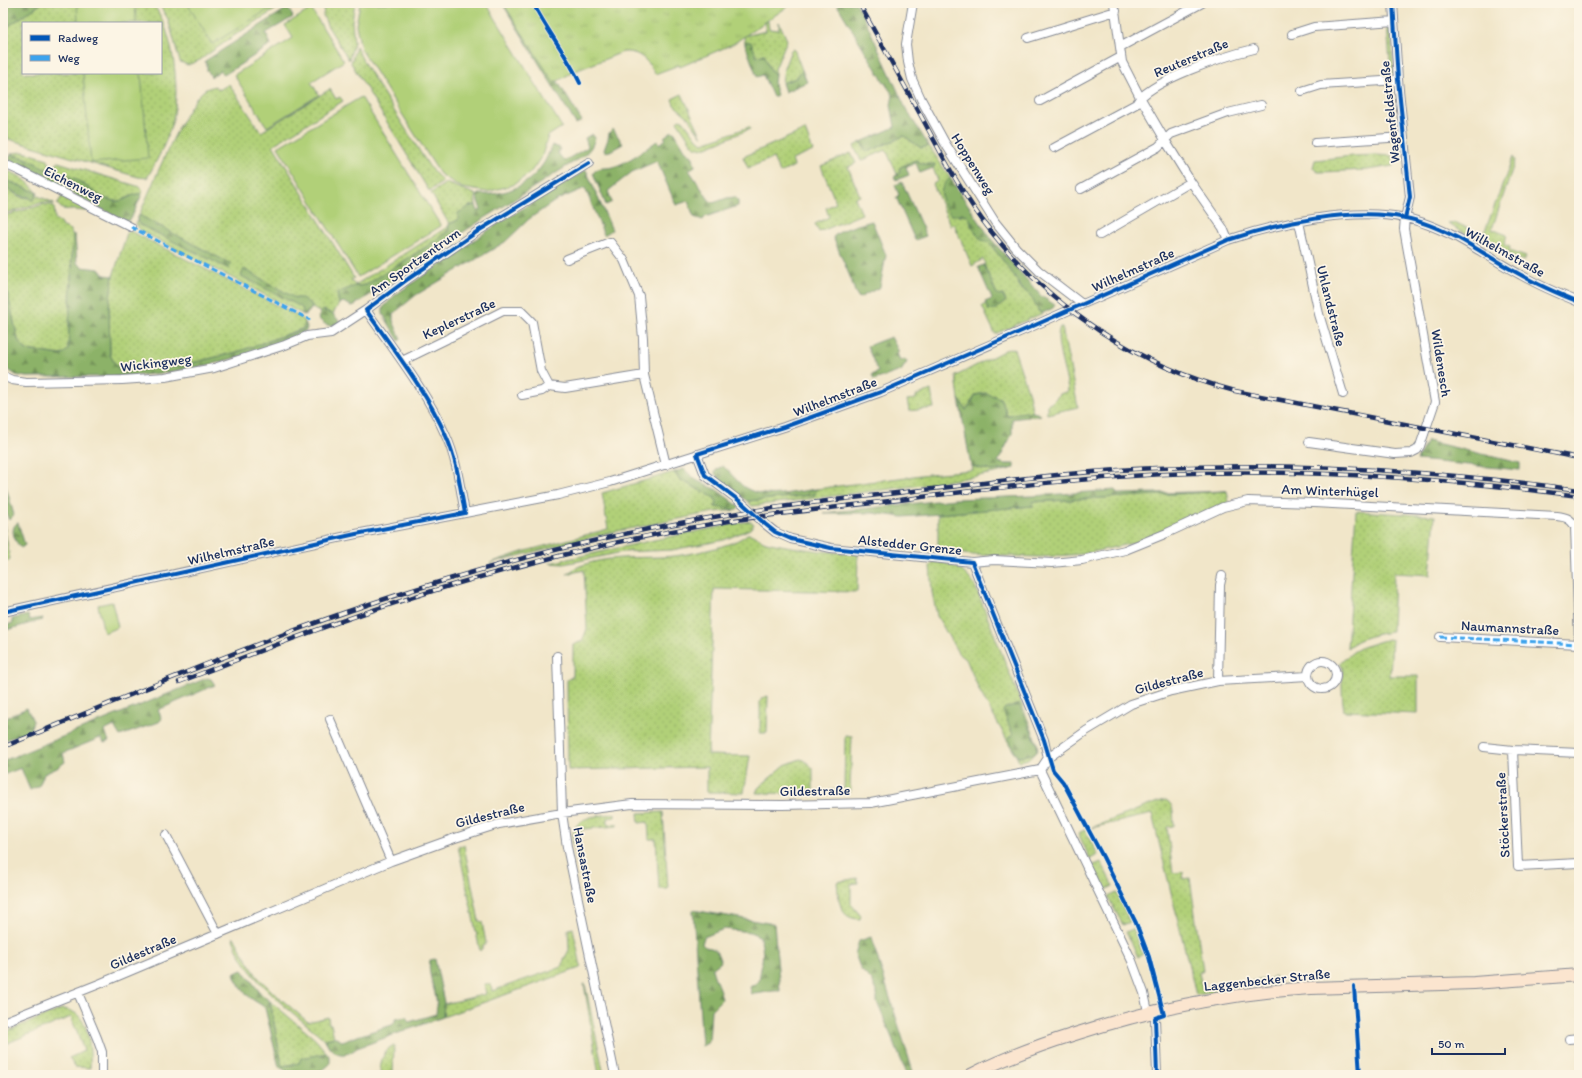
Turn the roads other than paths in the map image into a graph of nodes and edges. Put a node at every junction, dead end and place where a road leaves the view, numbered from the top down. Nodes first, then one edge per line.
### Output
1 (914, 3) edge
2 (1202, 3) edge
3 (1393, 3) edge
4 (1115, 7) edge
5 (1394, 21) junction
6 (1292, 34) dead end
7 (1028, 38) dead end
8 (1120, 47) junction
9 (1254, 48) dead end
10 (1121, 57) junction
11 (1398, 80) junction
12 (1302, 91) dead end
13 (1140, 97) junction
14 (1040, 102) dead end
15 (1261, 106) dead end
16 (1403, 137) junction
17 (1165, 140) junction
18 (1316, 143) dead end
19 (1054, 148) dead end
20 (589, 163) dead end
21 (3, 166) edge
22 (1191, 182) junction
23 (1081, 188) dead end
24 (1405, 218) junction
25 (1298, 222) junction
26 (131, 227) dead end
27 (1100, 235) dead end
28 (1228, 240) junction
29 (567, 259) dead end
30 (1579, 302) edge
31 (1082, 304) junction
32 (366, 310) junction
33 (307, 336) joint
34 (402, 361) junction
35 (644, 375) junction
36 (3, 376) edge
37 (550, 386) junction
38 (1343, 394) dead end
39 (522, 395) dead end
40 (1309, 442) dead end
41 (698, 454) junction
42 (666, 465) junction
43 (464, 513) junction
44 (972, 562) junction
45 (1222, 576) dead end
46 (3, 612) edge
47 (1440, 637) dead end
48 (1579, 644) edge
49 (557, 656) dead end
50 (1308, 676) dead end
51 (1218, 681) junction
52 (330, 719) dead end
53 (1484, 747) dead end
54 (1513, 750) junction
55 (1579, 753) edge
56 (1048, 758) junction
57 (1040, 770) junction
58 (562, 813) junction
59 (166, 835) dead end
60 (391, 862) junction
61 (1579, 863) edge
62 (218, 934) junction
63 (1579, 975) edge
64 (78, 993) junction
65 (1151, 1012) junction
66 (3, 1022) edge
67 (1579, 1038) edge
68 (1569, 1039) dead end
69 (102, 1075) edge
70 (615, 1075) edge
71 (971, 1075) edge
72 (1158, 1075) edge

1 - 31 street, Hoppenweg
2 - 8 street
3 - 5 street, Wagenfeldstraße
4 - 7 street
4 - 8 street
5 - 6 street
5 - 11 street, Wagenfeldstraße
8 - 10 street
9 - 13 street, Reuterstraße
10 - 13 street
10 - 14 street
11 - 12 street, Wagenfeldstraße
11 - 16 street, Wagenfeldstraße
13 - 17 street
13 - 19 street, Reuterstraße
15 - 17 street
16 - 18 street, Wagenfeldstraße
16 - 24 street, Wagenfeldstraße
17 - 22 street
17 - 23 street
20 - 32 street, Am Sportzentrum
21 - 26 street, Eichenweg
22 - 27 street
22 - 28 street
24 - 25 street, Wilhelmstraße
24 - 30 street, Wilhelmstraße
24 - 40 street, Wildenesch
25 - 28 street, Wilhelmstraße
25 - 38 street, Uhlandstraße
28 - 31 street, Wilhelmstraße
29 - 35 street
31 - 41 street, Wilhelmstraße
32 - 33 street, Am Sportzentrum
32 - 34 street, Am Sportzentrum
33 - 36 street, Wickingweg
34 - 37 street, Keplerstraße
34 - 43 street, Am Sportzentrum
35 - 37 street
35 - 42 street
37 - 39 street
41 - 42 street, Wilhelmstraße
41 - 44 street, Alstedder Grenze
42 - 43 street, Wilhelmstraße
43 - 46 street, Wilhelmstraße
44 - 48 street, Am Winterhügel
44 - 56 street, Alstedder Grenze
45 - 51 street, Gildestraße
47 - 48 street, Naumannstraße
49 - 58 street, Hansastraße
50 - 51 street, Gildestraße
51 - 56 street, Gildestraße
52 - 60 street
53 - 54 street
54 - 55 street
54 - 61 street, Stöckerstraße
56 - 57 street, Gildestraße
57 - 58 street, Gildestraße
57 - 65 street
58 - 60 street, Gildestraße
58 - 70 street, Hansastraße
59 - 62 street
60 - 62 street, Gildestraße
62 - 64 street, Gildestraße
63 - 65 street, Laggenbecker Straße
64 - 66 street, Gildestraße
64 - 69 street
65 - 71 street, Laggenbecker Straße
65 - 72 street
67 - 68 street

